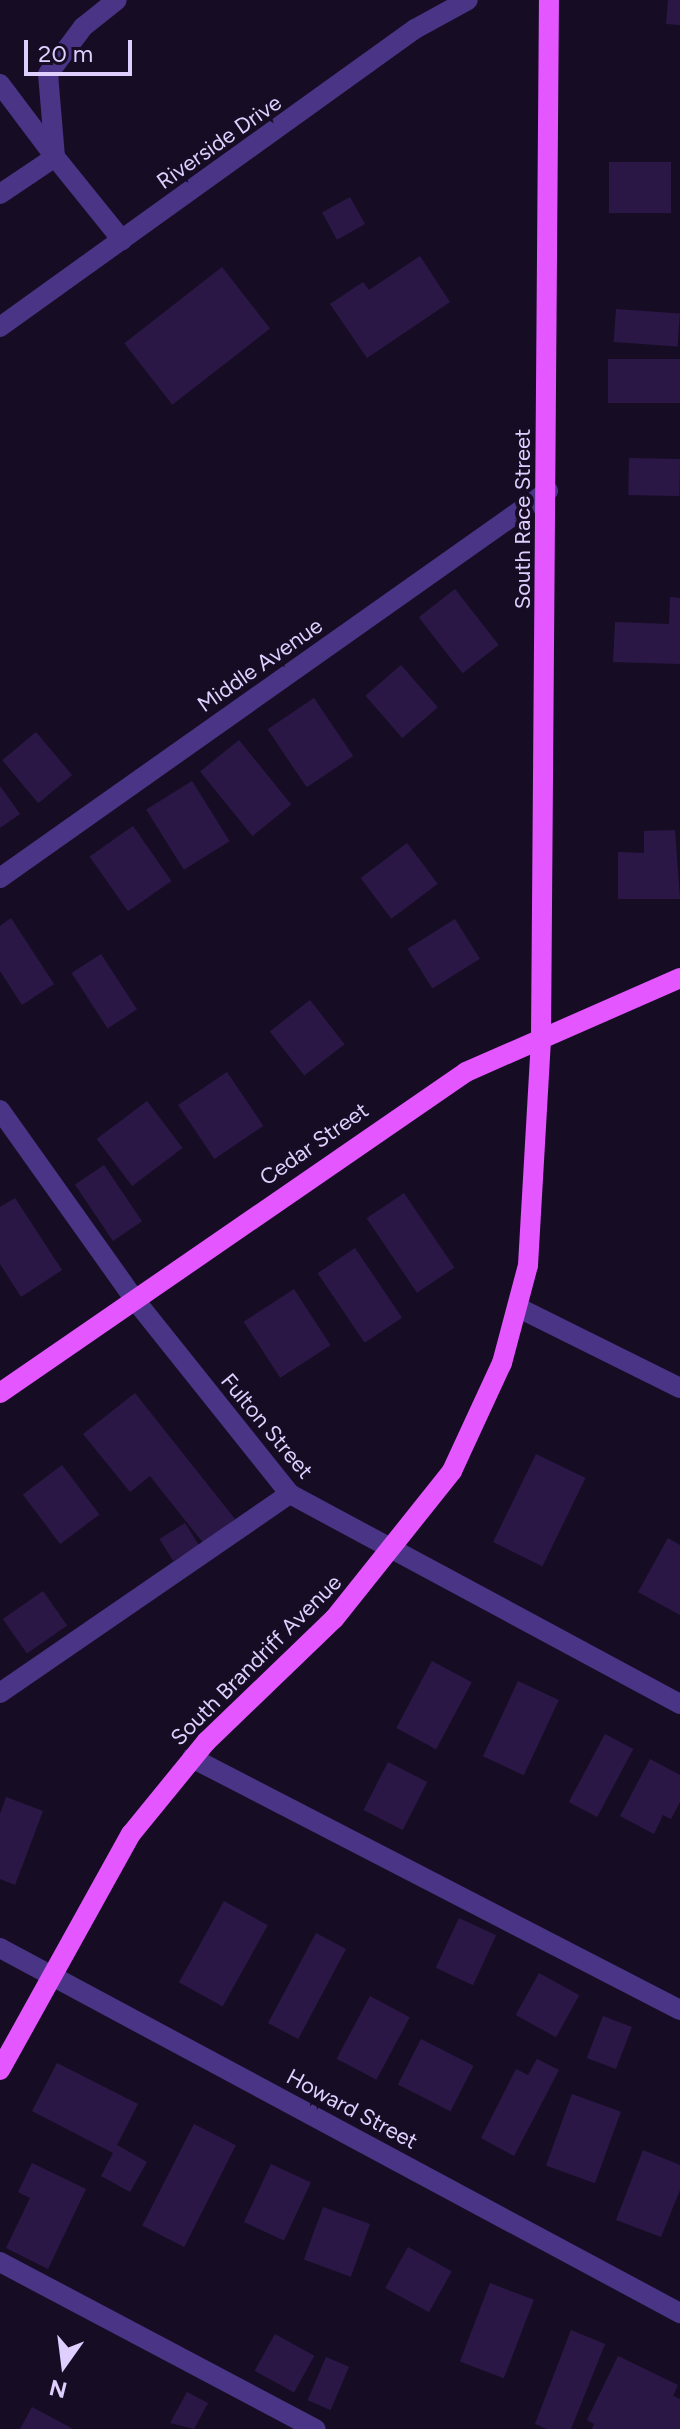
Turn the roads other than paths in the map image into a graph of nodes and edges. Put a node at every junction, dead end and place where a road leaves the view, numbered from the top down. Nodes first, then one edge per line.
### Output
1 (117, 0) edge
2 (468, 0) edge
3 (549, 0) edge
4 (0, 84) edge
5 (55, 157) junction
6 (0, 194) edge
7 (122, 240) junction
8 (0, 327) edge
9 (548, 491) junction
10 (0, 878) edge
11 (680, 978) edge
12 (541, 1037) junction
13 (0, 1110) edge
14 (135, 1300) junction
15 (517, 1307) junction
16 (680, 1388) edge
17 (0, 1393) edge
18 (290, 1494) junction
19 (391, 1552) junction
20 (0, 1693) edge
21 (680, 1704) edge
22 (192, 1758) junction
23 (0, 1948) edge
24 (51, 1974) junction
25 (680, 2010) edge
26 (0, 2070) edge
27 (0, 2262) edge
28 (680, 2313) edge
29 (315, 2429) edge

1 - 5 street
2 - 7 street, Riverside Drive
3 - 9 main road, South Race Street
4 - 5 street
5 - 6 street
5 - 7 street
7 - 8 street, Riverside Drive
9 - 10 street, Middle Avenue
9 - 12 main road, South Race Street
11 - 12 main road, Cedar Street
12 - 14 main road, Cedar Street
12 - 15 main road, South Brandriff Avenue
13 - 14 street, Fulton Street
14 - 17 main road, Cedar Street
14 - 18 street, Fulton Street
15 - 16 street
15 - 19 main road, South Brandriff Avenue
18 - 19 street, Fulton Street
18 - 20 street
19 - 21 street, Fulton Street
19 - 22 main road, South Brandriff Avenue
22 - 24 main road, South Brandriff Avenue
22 - 25 street
23 - 24 street, Howard Street
24 - 26 main road, South Brandriff Avenue
24 - 28 street, Howard Street
27 - 29 street

